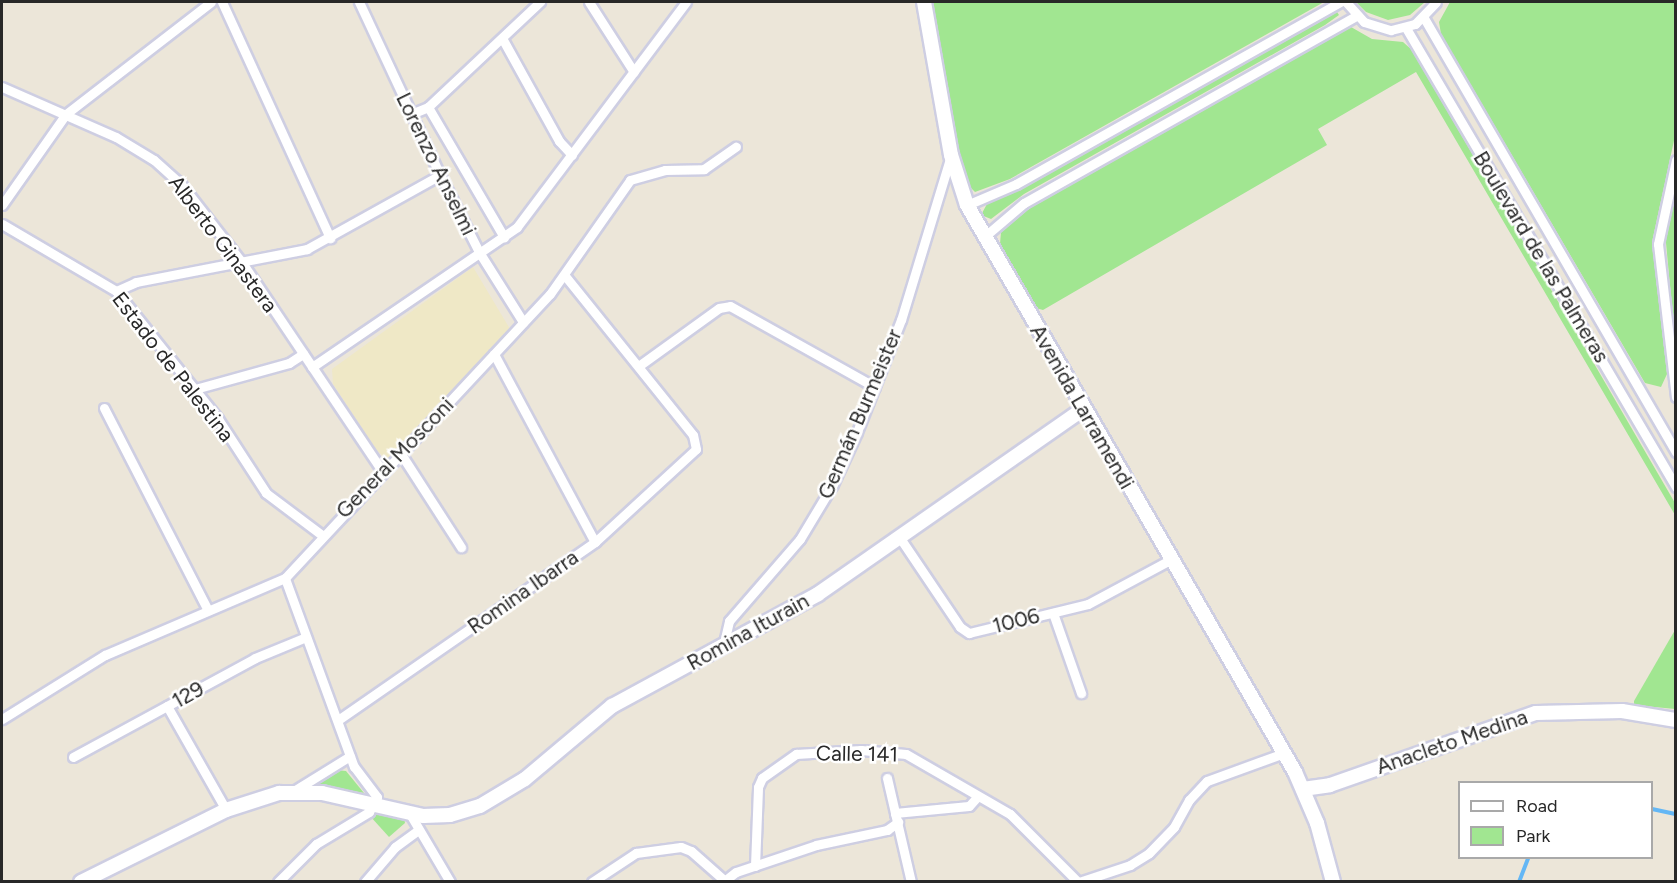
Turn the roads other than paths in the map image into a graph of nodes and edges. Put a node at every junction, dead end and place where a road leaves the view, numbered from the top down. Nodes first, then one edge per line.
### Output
1 (211, 2) edge
2 (222, 2) edge
3 (359, 2) edge
4 (540, 2) edge
5 (589, 2) edge
6 (686, 2) edge
7 (924, 2) edge
8 (1340, 2) edge
9 (1346, 2) edge
10 (1437, 2) edge
11 (1356, 16) junction
12 (1424, 18) junction
13 (1406, 28) junction
14 (502, 38) junction
15 (634, 72) junction
16 (2, 87) edge
17 (428, 107) junction
18 (66, 114) junction
19 (411, 114) junction
20 (736, 147) dead end
21 (572, 155) junction
22 (951, 155) junction
23 (1676, 159) edge
24 (440, 175) junction
25 (967, 205) junction
26 (2, 206) edge
27 (2, 224) edge
28 (504, 237) junction
29 (984, 237) junction
30 (330, 238) junction
31 (479, 252) junction
32 (243, 264) junction
33 (565, 276) junction
34 (117, 291) junction
35 (523, 322) junction
36 (303, 354) junction
37 (494, 354) junction
38 (640, 365) junction
39 (312, 367) junction
40 (875, 387) junction
41 (195, 389) junction
42 (1676, 397) edge
43 (104, 408) dead end
44 (1083, 409) junction
45 (1676, 453) edge
46 (400, 454) junction
47 (1661, 462) junction
48 (383, 472) junction
49 (1676, 486) edge
50 (322, 535) junction
51 (900, 538) junction
52 (595, 542) junction
53 (461, 547) dead end
54 (1170, 560) junction
55 (285, 578) junction
56 (208, 610) junction
57 (1053, 613) junction
58 (306, 637) junction
59 (723, 647) junction
60 (1081, 693) dead end
61 (167, 706) junction
62 (2, 719) edge
63 (338, 720) junction
64 (1676, 720) edge
65 (1284, 753) junction
66 (350, 756) junction
67 (73, 757) dead end
68 (887, 778) dead end
69 (1303, 789) junction
70 (292, 792) junction
71 (977, 797) junction
72 (374, 805) junction
73 (226, 810) junction
74 (406, 813) junction
75 (896, 818) junction
76 (418, 830) junction
77 (755, 866) junction
78 (82, 881) edge
79 (723, 881) edge
80 (278, 882) edge
81 (365, 882) edge
82 (450, 882) edge
83 (592, 882) edge
84 (911, 882) edge
85 (1078, 882) edge
86 (1334, 882) edge

1 - 18 street
2 - 30 street
3 - 19 street, Lorenzo Anselmi
4 - 14 street
5 - 15 street
6 - 15 street
7 - 22 street, Avenida Larramendi
8 - 25 street
9 - 11 street
10 - 12 street
11 - 13 street
11 - 29 street
12 - 13 street
12 - 45 street, Boulevard de las Palmeras
13 - 47 street, Boulevard de las Palmeras
14 - 17 street
14 - 21 street
15 - 21 street
16 - 18 street, Alberto Ginastera
17 - 19 street
17 - 28 street
18 - 26 street
18 - 32 street, Alberto Ginastera
19 - 24 street, Lorenzo Anselmi
20 - 33 street, General Mosconi
21 - 28 street
22 - 25 street, Avenida Larramendi
22 - 40 street, Germán Burmeister
23 - 42 street
24 - 30 street
24 - 31 street, Lorenzo Anselmi
25 - 29 street, Avenida Larramendi
27 - 34 street, Estado de Palestina
28 - 31 street
29 - 44 street, Avenida Larramendi
30 - 32 street
31 - 35 street, Lorenzo Anselmi
31 - 39 street
32 - 34 street
32 - 36 street, Alberto Ginastera
33 - 35 street, General Mosconi
33 - 38 street
34 - 41 street, Estado de Palestina
35 - 37 street, General Mosconi
36 - 39 street, Alberto Ginastera
36 - 41 street
37 - 46 street, General Mosconi
37 - 52 street
38 - 40 street
38 - 52 street, Romina Ibarra
39 - 48 street, Alberto Ginastera
40 - 59 street, Germán Burmeister
41 - 50 street, Estado de Palestina
43 - 56 street
44 - 51 street, Romina Iturain
44 - 54 street, Avenida Larramendi
45 - 47 street
46 - 48 street, General Mosconi
46 - 53 street
47 - 49 street, Boulevard de las Palmeras
48 - 50 street, General Mosconi
50 - 55 street, General Mosconi
51 - 57 street, 1006
51 - 59 street, Romina Iturain
52 - 63 street, Romina Ibarra
54 - 57 street, 1006
54 - 65 street, Avenida Larramendi
55 - 56 street, General Mosconi
55 - 58 street
56 - 62 street, General Mosconi
57 - 60 street
58 - 61 street, 129
58 - 63 street
59 - 74 street, Romina Iturain
61 - 67 street, 129
61 - 73 street
63 - 66 street
64 - 69 street, Anacleto Medina
65 - 69 street, Avenida Larramendi
65 - 85 street
66 - 70 street
66 - 72 street
68 - 75 street
69 - 86 street, Avenida Larramendi
70 - 72 street, Romina Iturain
70 - 73 street, Romina Iturain
71 - 75 street
71 - 77 street, Calle 141
71 - 85 street, Calle 141
72 - 74 street, Romina Iturain
72 - 80 street
73 - 78 street, Romina Iturain
74 - 76 street
75 - 77 street
75 - 84 street
76 - 81 street
76 - 82 street
77 - 79 street
79 - 83 street

